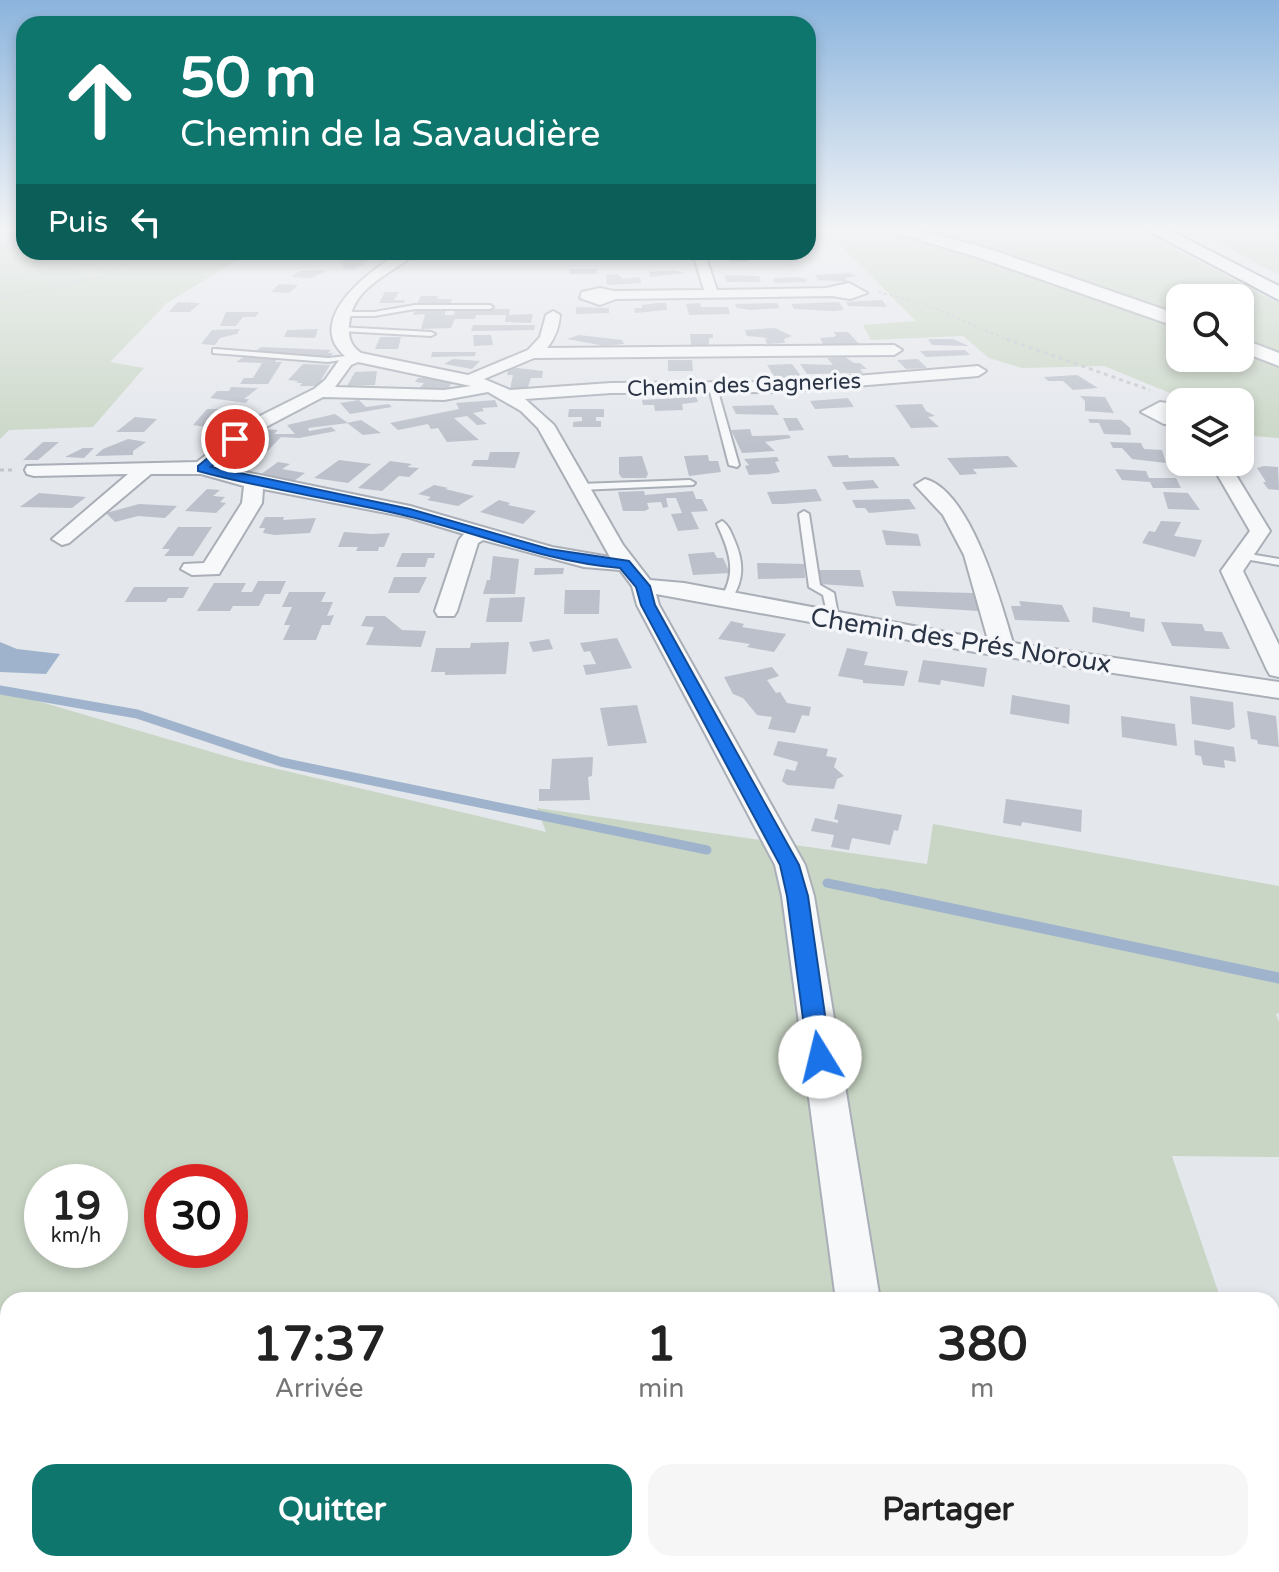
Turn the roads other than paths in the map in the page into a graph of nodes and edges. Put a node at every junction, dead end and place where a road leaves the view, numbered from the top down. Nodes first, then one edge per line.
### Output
1 (348, 303) edge
2 (1131, 303) edge
3 (1133, 303) edge
4 (1134, 303) edge
5 (490, 307) dead end
6 (553, 315) dead end
7 (1166, 315) edge
8 (1166, 315) edge
9 (1166, 315) edge
10 (342, 321) junction
11 (431, 334) dead end
12 (1254, 348) edge
13 (894, 350) dead end
14 (216, 351) dead end
15 (533, 353) junction
16 (356, 357) junction
17 (1279, 358) edge
18 (978, 371) dead end
19 (470, 380) junction
20 (488, 388) junction
21 (713, 388) junction
22 (320, 392) junction
23 (509, 395) junction
24 (734, 465) dead end
25 (202, 468) junction
26 (146, 469) junction
27 (34, 470) dead end
28 (1227, 476) edge
29 (254, 482) junction
30 (690, 483) dead end
31 (925, 485) dead end
32 (580, 487) junction
33 (804, 514) dead end
34 (722, 524) dead end
35 (481, 532) junction
36 (62, 539) dead end
37 (1243, 556) junction
38 (1279, 562) edge
39 (624, 564) junction
40 (211, 569) dead end
41 (643, 586) junction
42 (726, 599) junction
43 (446, 611) dead end
44 (833, 620) junction
45 (1003, 649) junction
46 (1279, 670) edge
47 (1279, 690) edge
48 (857, 1292) edge

1 - 10 street
2 - 7 main road
3 - 9 main road
4 - 8 lane
5 - 10 lane
6 - 15 street
10 - 11 lane
10 - 16 street
12 - 17 main road
13 - 15 street
14 - 16 lane
15 - 19 street
16 - 19 street
16 - 22 street
18 - 21 street, Chemin des Gagneries
19 - 20 street
20 - 22 street
20 - 23 street
21 - 23 street, Chemin des Gagneries
21 - 24 lane
22 - 25 street
23 - 32 street
25 - 26 street
25 - 29 street
26 - 27 street
26 - 36 street
28 - 37 street
29 - 35 street
29 - 40 street
30 - 32 lane
31 - 45 street
32 - 39 street
33 - 44 lane
34 - 42 lane
35 - 39 street
35 - 43 street
37 - 38 lane
37 - 46 street
39 - 41 street
41 - 42 street, Chemin des Prés Noroux
41 - 48 street
42 - 44 street, Chemin des Prés Noroux
44 - 45 street, Chemin des Prés Noroux
45 - 47 street, Chemin des Prés Noroux

